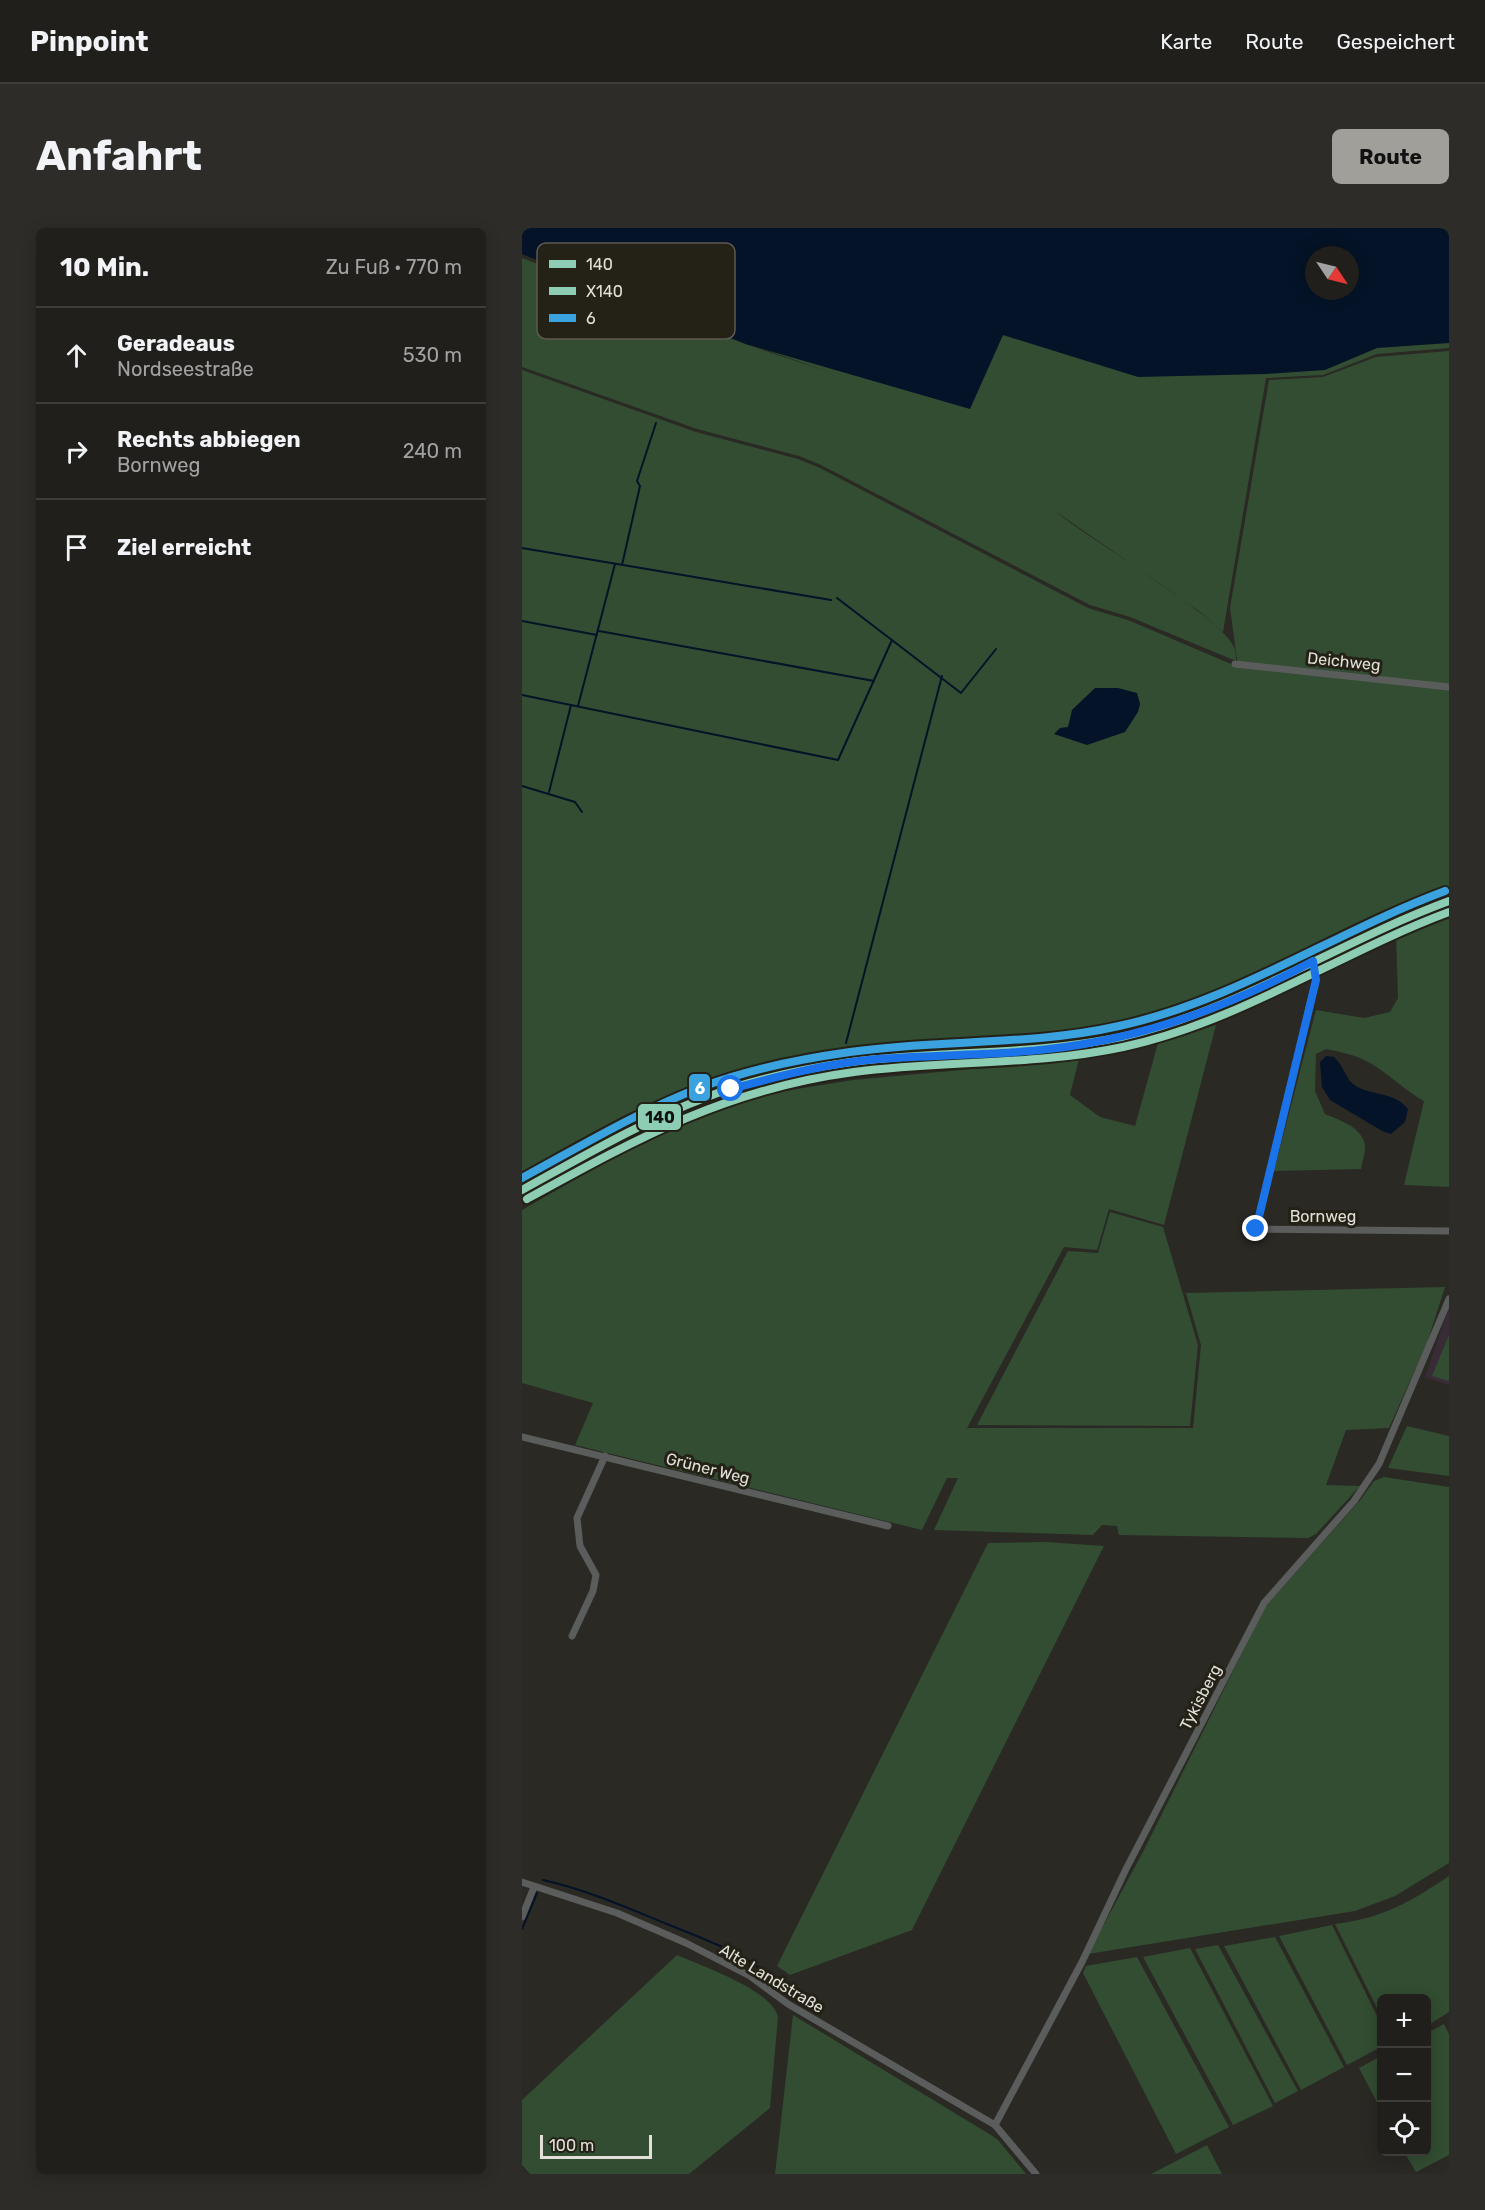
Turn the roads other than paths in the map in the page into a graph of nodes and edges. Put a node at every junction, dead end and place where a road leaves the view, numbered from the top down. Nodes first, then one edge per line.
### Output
1 (1235, 664) dead end
2 (1449, 687) edge
3 (1449, 901) edge
4 (1313, 961) junction
5 (522, 1190) edge
6 (1449, 1231) edge
7 (1449, 1299) edge
8 (522, 1437) edge
9 (605, 1456) junction
10 (888, 1526) dead end
11 (572, 1636) dead end
12 (522, 1882) edge
13 (534, 1887) junction
14 (522, 1917) edge
15 (995, 2125) junction
16 (1036, 2174) edge

1 - 2 street, Deichweg
3 - 4 main road
4 - 5 main road
4 - 6 street, Bornweg
7 - 15 street, Tykisberg
8 - 9 street, Grüner Weg
9 - 10 street, Grüner Weg
9 - 11 street
12 - 13 street, Alte Landstraße
13 - 14 street
13 - 15 street, Alte Landstraße
15 - 16 street, Alte Landstraße

